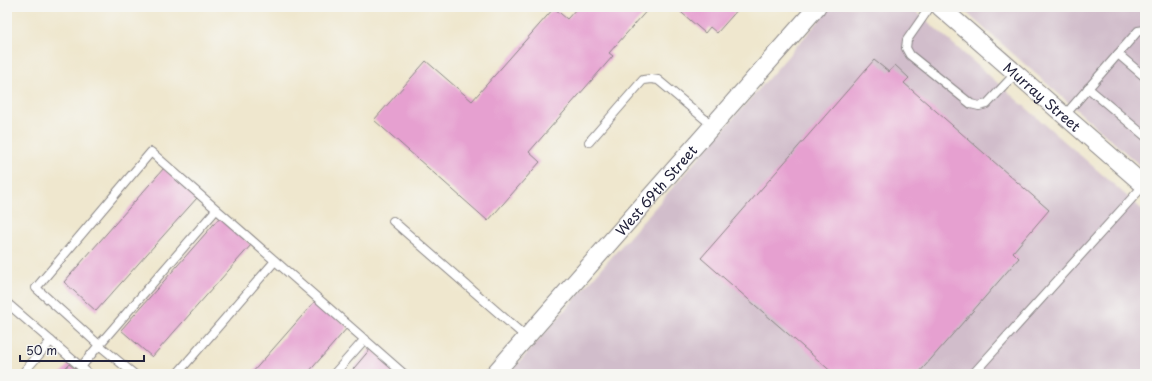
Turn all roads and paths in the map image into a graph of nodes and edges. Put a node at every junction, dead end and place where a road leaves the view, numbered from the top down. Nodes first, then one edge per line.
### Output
1 (817, 7) edge
2 (930, 7) edge
3 (940, 7) edge
4 (1145, 30) edge
5 (1118, 54) junction
6 (1016, 73) junction
7 (1145, 77) edge
8 (1088, 88) junction
9 (1064, 116) junction
10 (713, 126) junction
11 (1145, 136) edge
12 (588, 142) dead end
13 (1145, 185) edge
14 (216, 210) junction
15 (393, 221) dead end
16 (275, 261) junction
17 (7, 304) edge
18 (526, 337) junction
19 (364, 340) junction
20 (51, 341) junction
21 (99, 345) junction
22 (81, 367) junction
23 (22, 374) edge
24 (89, 374) edge
25 (134, 374) edge
26 (177, 374) edge
27 (334, 374) edge
28 (404, 374) edge
29 (494, 374) edge
30 (973, 374) edge

1 - 10 street, West 69th Street
2 - 6 lane
3 - 6 street, Murray Street
4 - 5 lane
5 - 7 lane
5 - 8 lane
6 - 9 street, Murray Street
8 - 9 lane
8 - 11 lane
9 - 13 street, Murray Street
10 - 12 lane
10 - 18 street, West 69th Street
13 - 30 lane
14 - 16 lane
14 - 21 lane
14 - 21 lane
15 - 18 lane
16 - 19 lane
16 - 26 lane
17 - 20 lane
18 - 29 street, West 69th Street
19 - 27 lane
19 - 28 lane
20 - 22 lane
20 - 23 lane
21 - 22 lane
21 - 25 lane
22 - 24 lane

